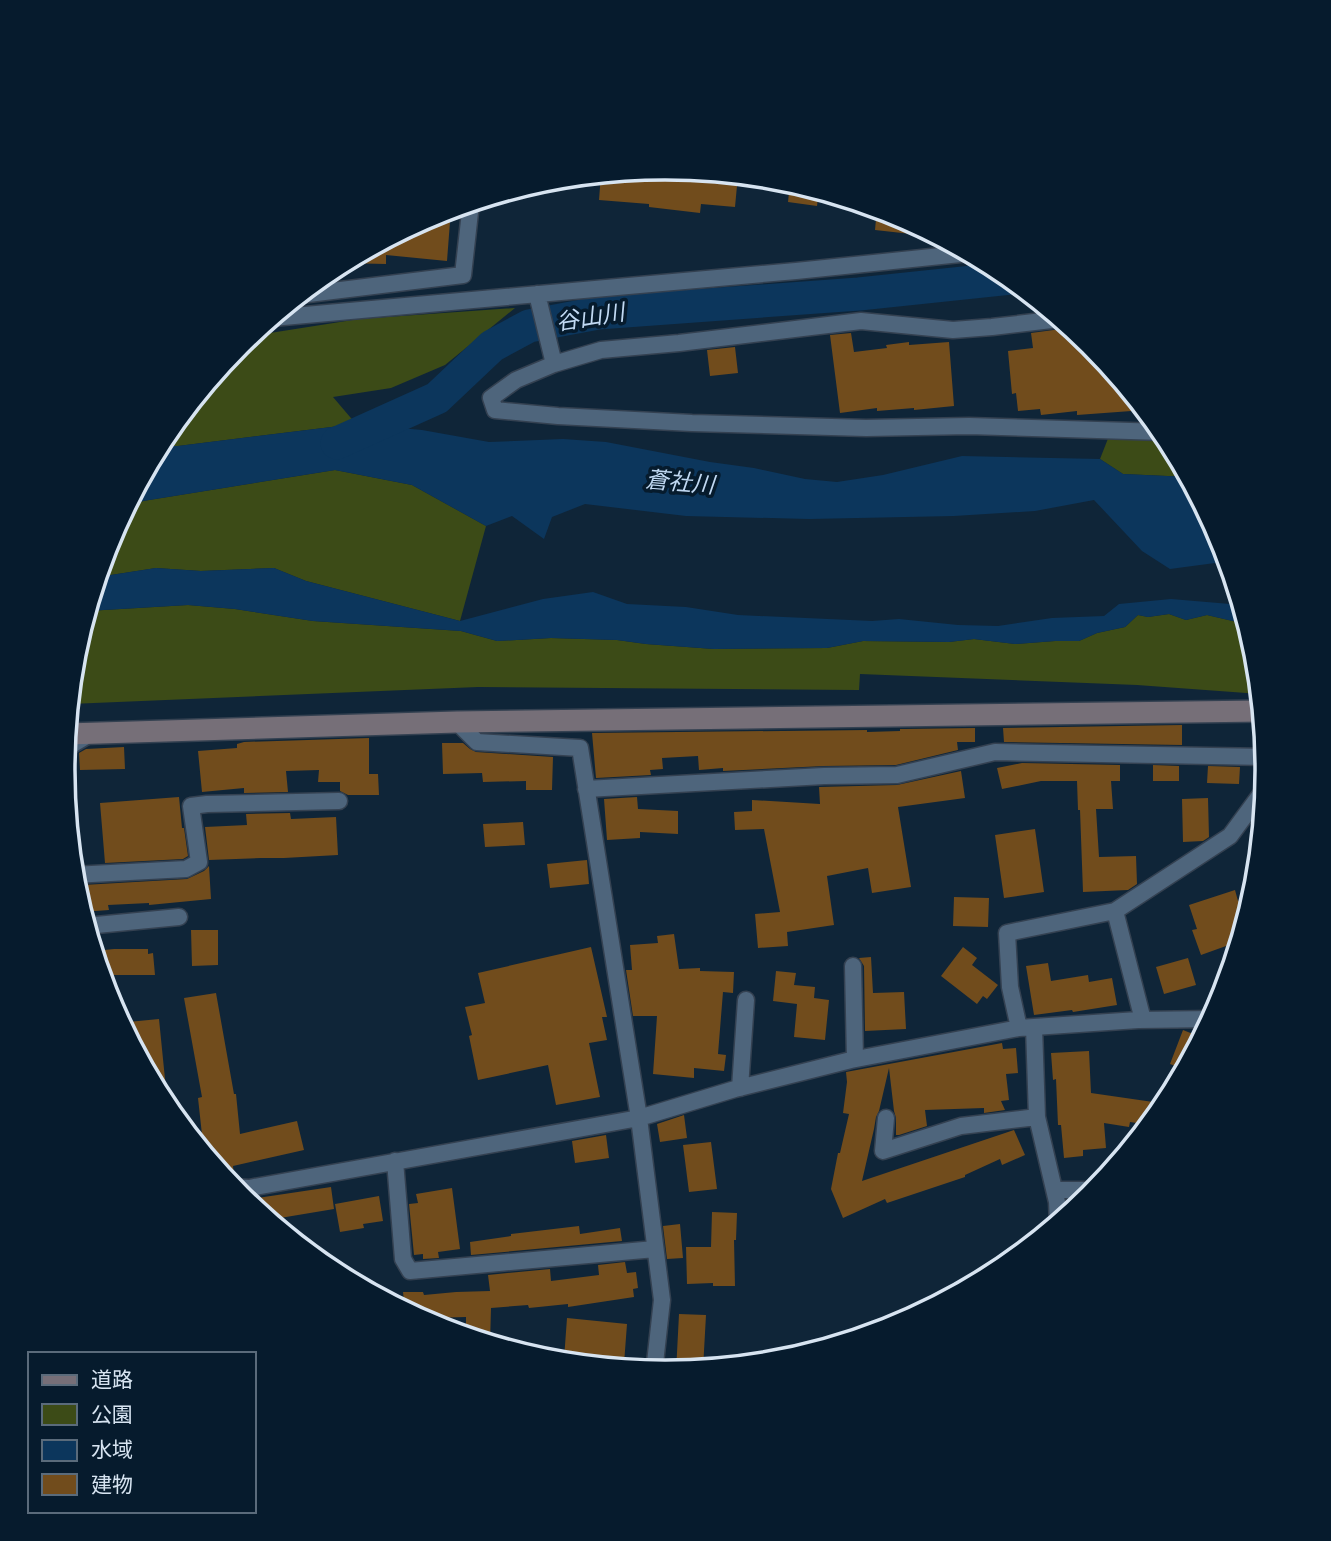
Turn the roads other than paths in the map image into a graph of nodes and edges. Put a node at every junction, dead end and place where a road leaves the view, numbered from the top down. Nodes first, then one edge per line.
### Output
1 (470, 214) edge
2 (953, 255) edge
3 (320, 293) edge
4 (538, 295) junction
5 (289, 317) edge
6 (1047, 321) edge
7 (554, 364) junction
8 (1148, 432) edge
9 (1252, 711) edge
10 (457, 722) junction
11 (92, 733) junction
12 (77, 734) edge
13 (76, 743) edge
14 (1255, 757) edge
15 (586, 789) junction
16 (339, 801) dead end
17 (1254, 803) edge
18 (85, 874) edge
19 (1115, 911) junction
20 (178, 917) dead end
21 (96, 925) edge
22 (853, 966) dead end
23 (746, 1000) dead end
24 (1201, 1019) edge
25 (1143, 1020) junction
26 (1026, 1027) junction
27 (855, 1059) junction
28 (740, 1087) junction
29 (1037, 1117) junction
30 (639, 1118) junction
31 (886, 1118) dead end
32 (396, 1161) junction
33 (248, 1188) edge
34 (1055, 1190) junction
35 (1081, 1190) edge
36 (1057, 1212) edge
37 (655, 1249) junction
38 (655, 1360) edge

1 - 3 street
2 - 4 street
4 - 5 street
4 - 7 street
6 - 7 street
7 - 8 street
9 - 10 street
10 - 11 street
10 - 15 street
11 - 12 street
11 - 13 street
14 - 15 street
15 - 30 street
16 - 18 street
17 - 19 street
19 - 25 street
19 - 26 street
20 - 21 street
22 - 27 street
23 - 28 street
24 - 25 street
25 - 26 street
26 - 27 street
26 - 29 street
27 - 28 street
28 - 30 street
29 - 31 street
29 - 34 street
30 - 32 street
30 - 37 street
32 - 33 street
32 - 37 street
34 - 35 street
34 - 36 street
37 - 38 street

